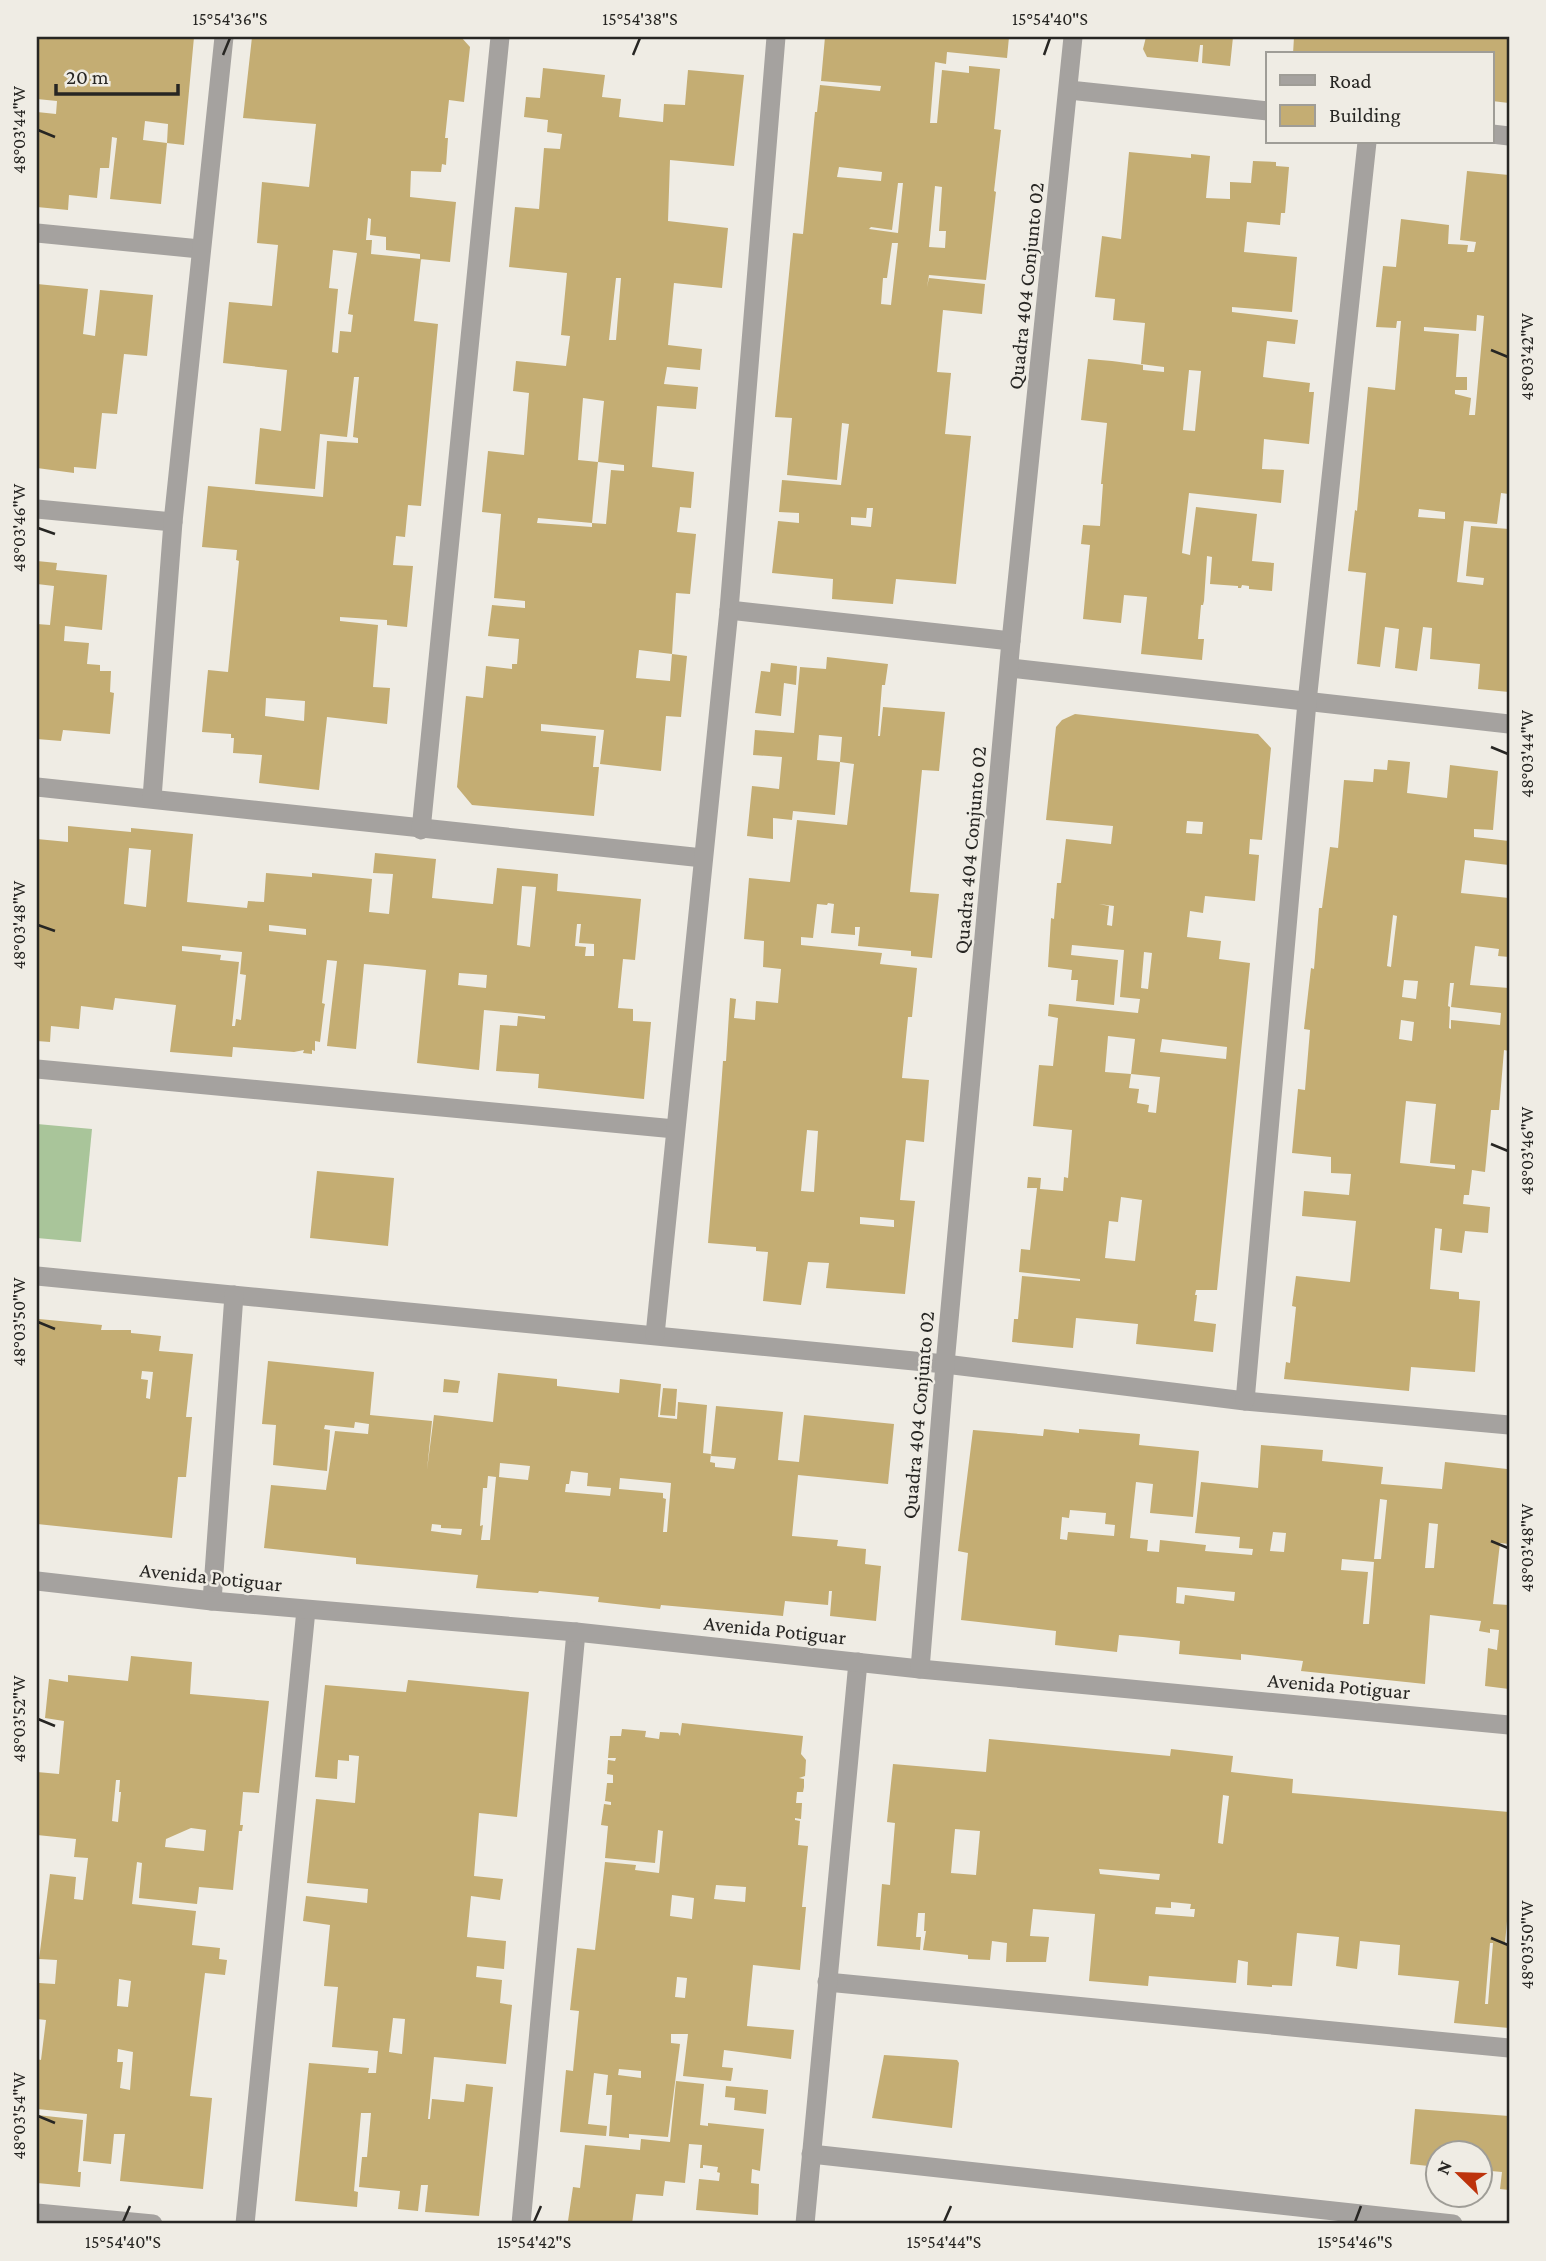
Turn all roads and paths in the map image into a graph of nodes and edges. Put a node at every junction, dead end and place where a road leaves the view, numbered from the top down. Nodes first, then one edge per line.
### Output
1 (225, 37) edge
2 (500, 37) edge
3 (776, 37) edge
4 (1073, 37) edge
5 (1069, 90) junction
6 (1266, 111) edge
7 (1367, 144) edge
8 (37, 233) edge
9 (200, 249) junction
10 (37, 509) edge
11 (173, 523) junction
12 (729, 610) junction
13 (1011, 641) junction
14 (1010, 668) junction
15 (1307, 702) junction
16 (1509, 724) edge
17 (37, 787) edge
18 (152, 798) junction
19 (421, 830) junction
20 (703, 858) junction
21 (37, 1069) edge
22 (675, 1129) junction
23 (37, 1276) edge
24 (234, 1294) junction
25 (655, 1335) junction
26 (945, 1364) junction
27 (1245, 1401) junction
28 (1509, 1425) edge
29 (37, 1581) edge
30 (212, 1601) junction
31 (306, 1610) junction
32 (576, 1632) junction
33 (858, 1662) junction
34 (920, 1669) junction
35 (1509, 1725) edge
36 (827, 1982) junction
37 (1509, 2048) edge
38 (811, 2154) junction
39 (37, 2213) edge
40 (153, 2224) edge
41 (245, 2224) edge
42 (521, 2224) edge
43 (805, 2224) edge
44 (1454, 2224) edge

1 - 9 street
2 - 19 street
3 - 12 street
4 - 5 street, Quadra 404 Conjunto 02
5 - 6 street
5 - 13 street, Quadra 404 Conjunto 02
7 - 15 street
8 - 9 street
9 - 11 street
10 - 11 street
11 - 18 street
12 - 13 street
12 - 20 street
13 - 14 street, Quadra 404 Conjunto 02
14 - 15 street
14 - 26 street, Quadra 404 Conjunto 02
15 - 16 street
15 - 27 street
17 - 18 street
18 - 19 street
19 - 20 street
20 - 22 street
21 - 22 street
22 - 25 street
23 - 24 street
24 - 25 street
24 - 30 street
25 - 26 street
26 - 27 street
26 - 34 street, Quadra 404 Conjunto 02
27 - 28 street
29 - 30 street, Avenida Potiguar
30 - 31 street, Avenida Potiguar
31 - 32 street, Avenida Potiguar
31 - 41 street
32 - 33 street, Avenida Potiguar
32 - 42 street
33 - 34 street, Avenida Potiguar
33 - 36 street
34 - 35 street, Avenida Potiguar
36 - 37 street
36 - 38 street
38 - 43 street
38 - 44 street
39 - 40 street

